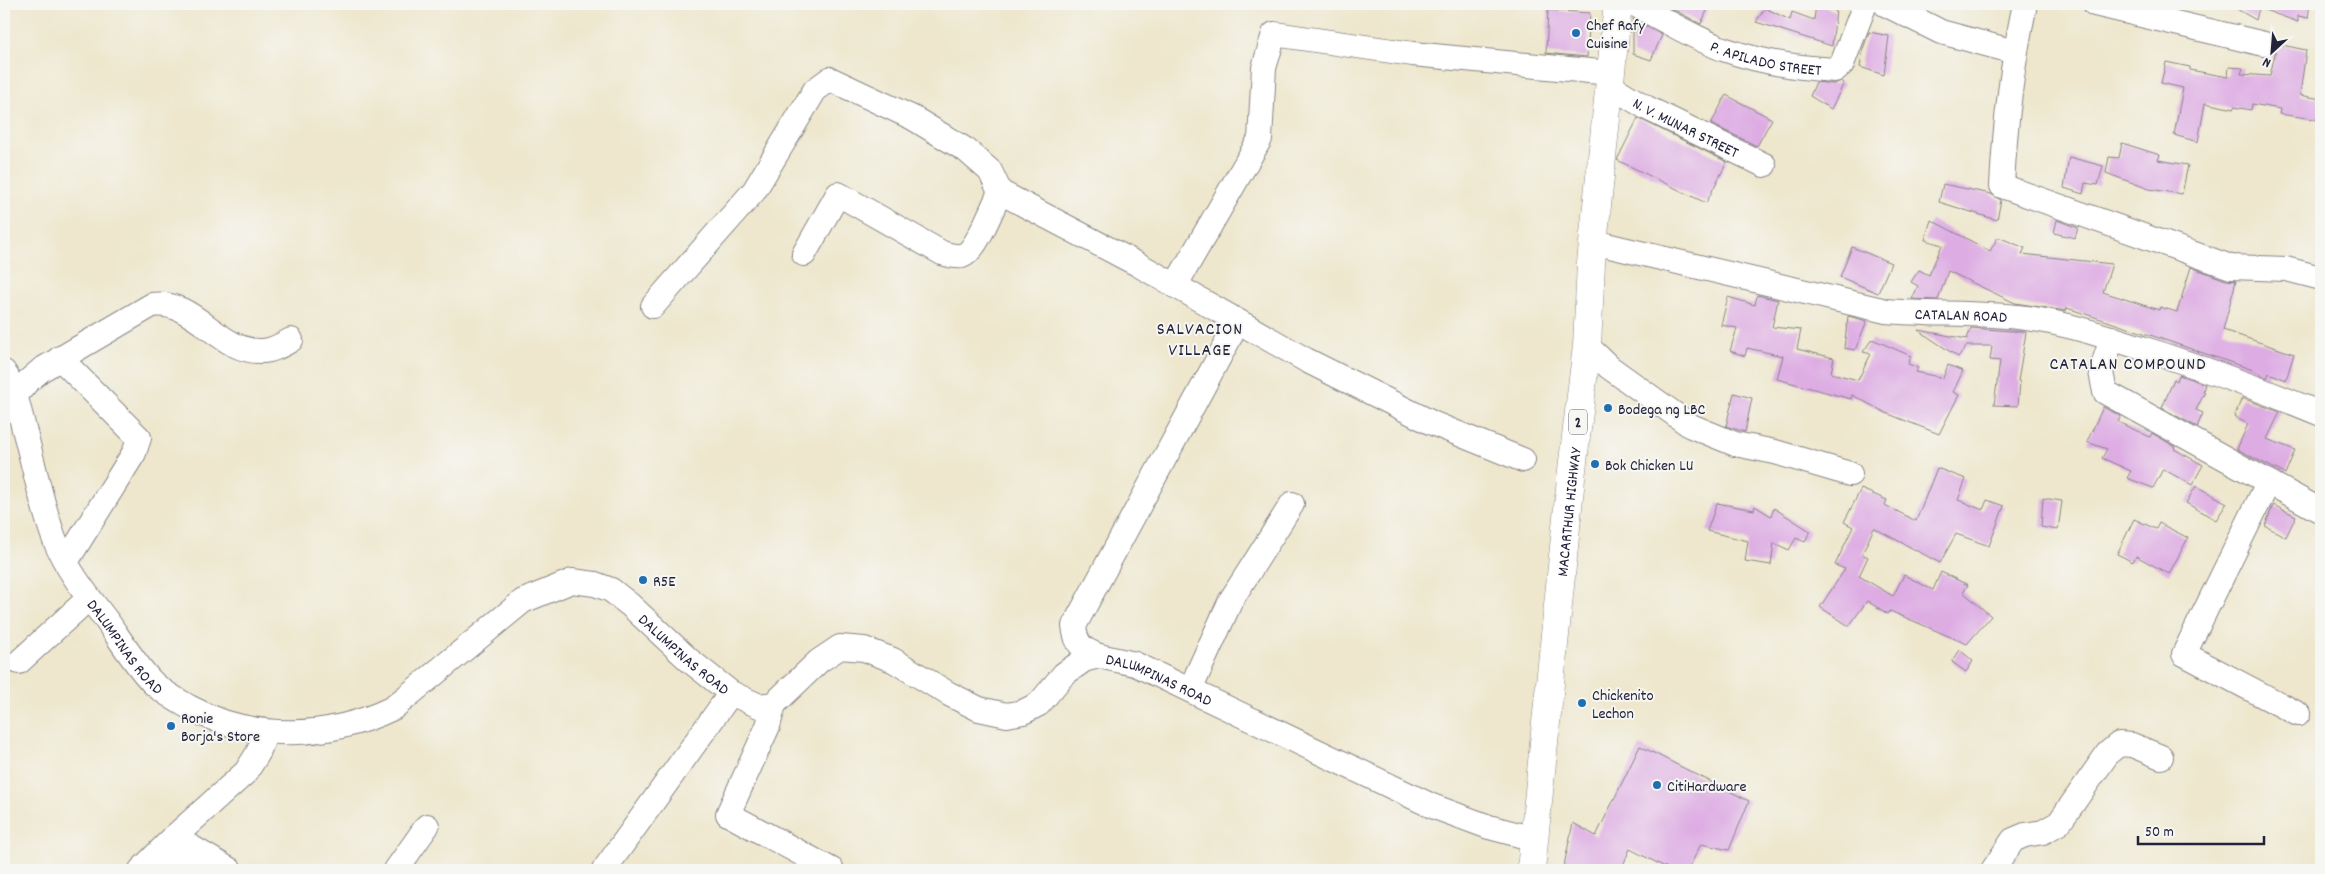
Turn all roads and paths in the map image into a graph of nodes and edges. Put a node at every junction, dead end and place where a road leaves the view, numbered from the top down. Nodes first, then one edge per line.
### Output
1 (1618, 4) edge
2 (1634, 4) edge
3 (1865, 4) edge
4 (1885, 4) edge
5 (2025, 4) edge
6 (2095, 4) edge
7 (2264, 44) dead end
8 (2015, 52) junction
9 (1610, 79) junction
10 (1764, 165) dead end
11 (1000, 192) junction
12 (1593, 242) junction
13 (804, 254) dead end
14 (2321, 278) edge
15 (1175, 286) junction
16 (653, 306) dead end
17 (1238, 322) junction
18 (2112, 338) junction
19 (291, 340) dead end
20 (1587, 346) junction
21 (60, 358) junction
22 (4, 372) edge
23 (15, 396) junction
24 (2321, 414) edge
25 (1523, 460) dead end
26 (1850, 474) dead end
27 (2268, 483) junction
28 (1292, 504) dead end
29 (2321, 511) edge
30 (66, 562) junction
31 (89, 598) junction
32 (1099, 656) junction
33 (19, 662) dead end
34 (1190, 690) junction
35 (731, 693) junction
36 (774, 704) junction
37 (2298, 714) dead end
38 (266, 732) junction
39 (2161, 757) dead end
40 (427, 826) dead end
41 (174, 837) junction
42 (1534, 839) junction
43 (140, 870) edge
44 (165, 870) edge
45 (191, 870) edge
46 (230, 870) edge
47 (396, 870) edge
48 (604, 870) edge
49 (832, 870) edge
50 (1531, 870) edge
51 (1993, 870) edge

1 - 9 main road, MACARTHUR HIGHWAY / 2
2 - 3 street, P. APILADO STREET
4 - 8 street
5 - 8 street
6 - 7 street
8 - 14 street
9 - 10 street, N. V. MUNAR STREET
9 - 12 main road, MACARTHUR HIGHWAY / 2
9 - 15 street
11 - 13 street
11 - 15 street
11 - 16 street
12 - 18 street, CATALAN ROAD
12 - 20 main road, MACARTHUR HIGHWAY / 2
15 - 17 street
17 - 25 street
17 - 32 street
18 - 24 street, CATALAN ROAD
18 - 27 street
19 - 21 street
20 - 26 street
20 - 42 main road, MACARTHUR HIGHWAY / 2
21 - 23 street
21 - 30 street
22 - 23 street, DALUMPINAS ROAD
23 - 30 street, DALUMPINAS ROAD
27 - 29 street
27 - 37 street
28 - 34 street
30 - 31 street, DALUMPINAS ROAD
31 - 33 street
31 - 38 street, DALUMPINAS ROAD
32 - 34 street, DALUMPINAS ROAD
32 - 36 street, DALUMPINAS ROAD
34 - 42 street, DALUMPINAS ROAD
35 - 36 street, DALUMPINAS ROAD
35 - 38 street, DALUMPINAS ROAD
35 - 48 street
36 - 49 street
38 - 41 street
39 - 51 street
40 - 47 street
41 - 43 street
41 - 46 street
42 - 50 main road, MACARTHUR HIGHWAY / 2
44 - 45 street

